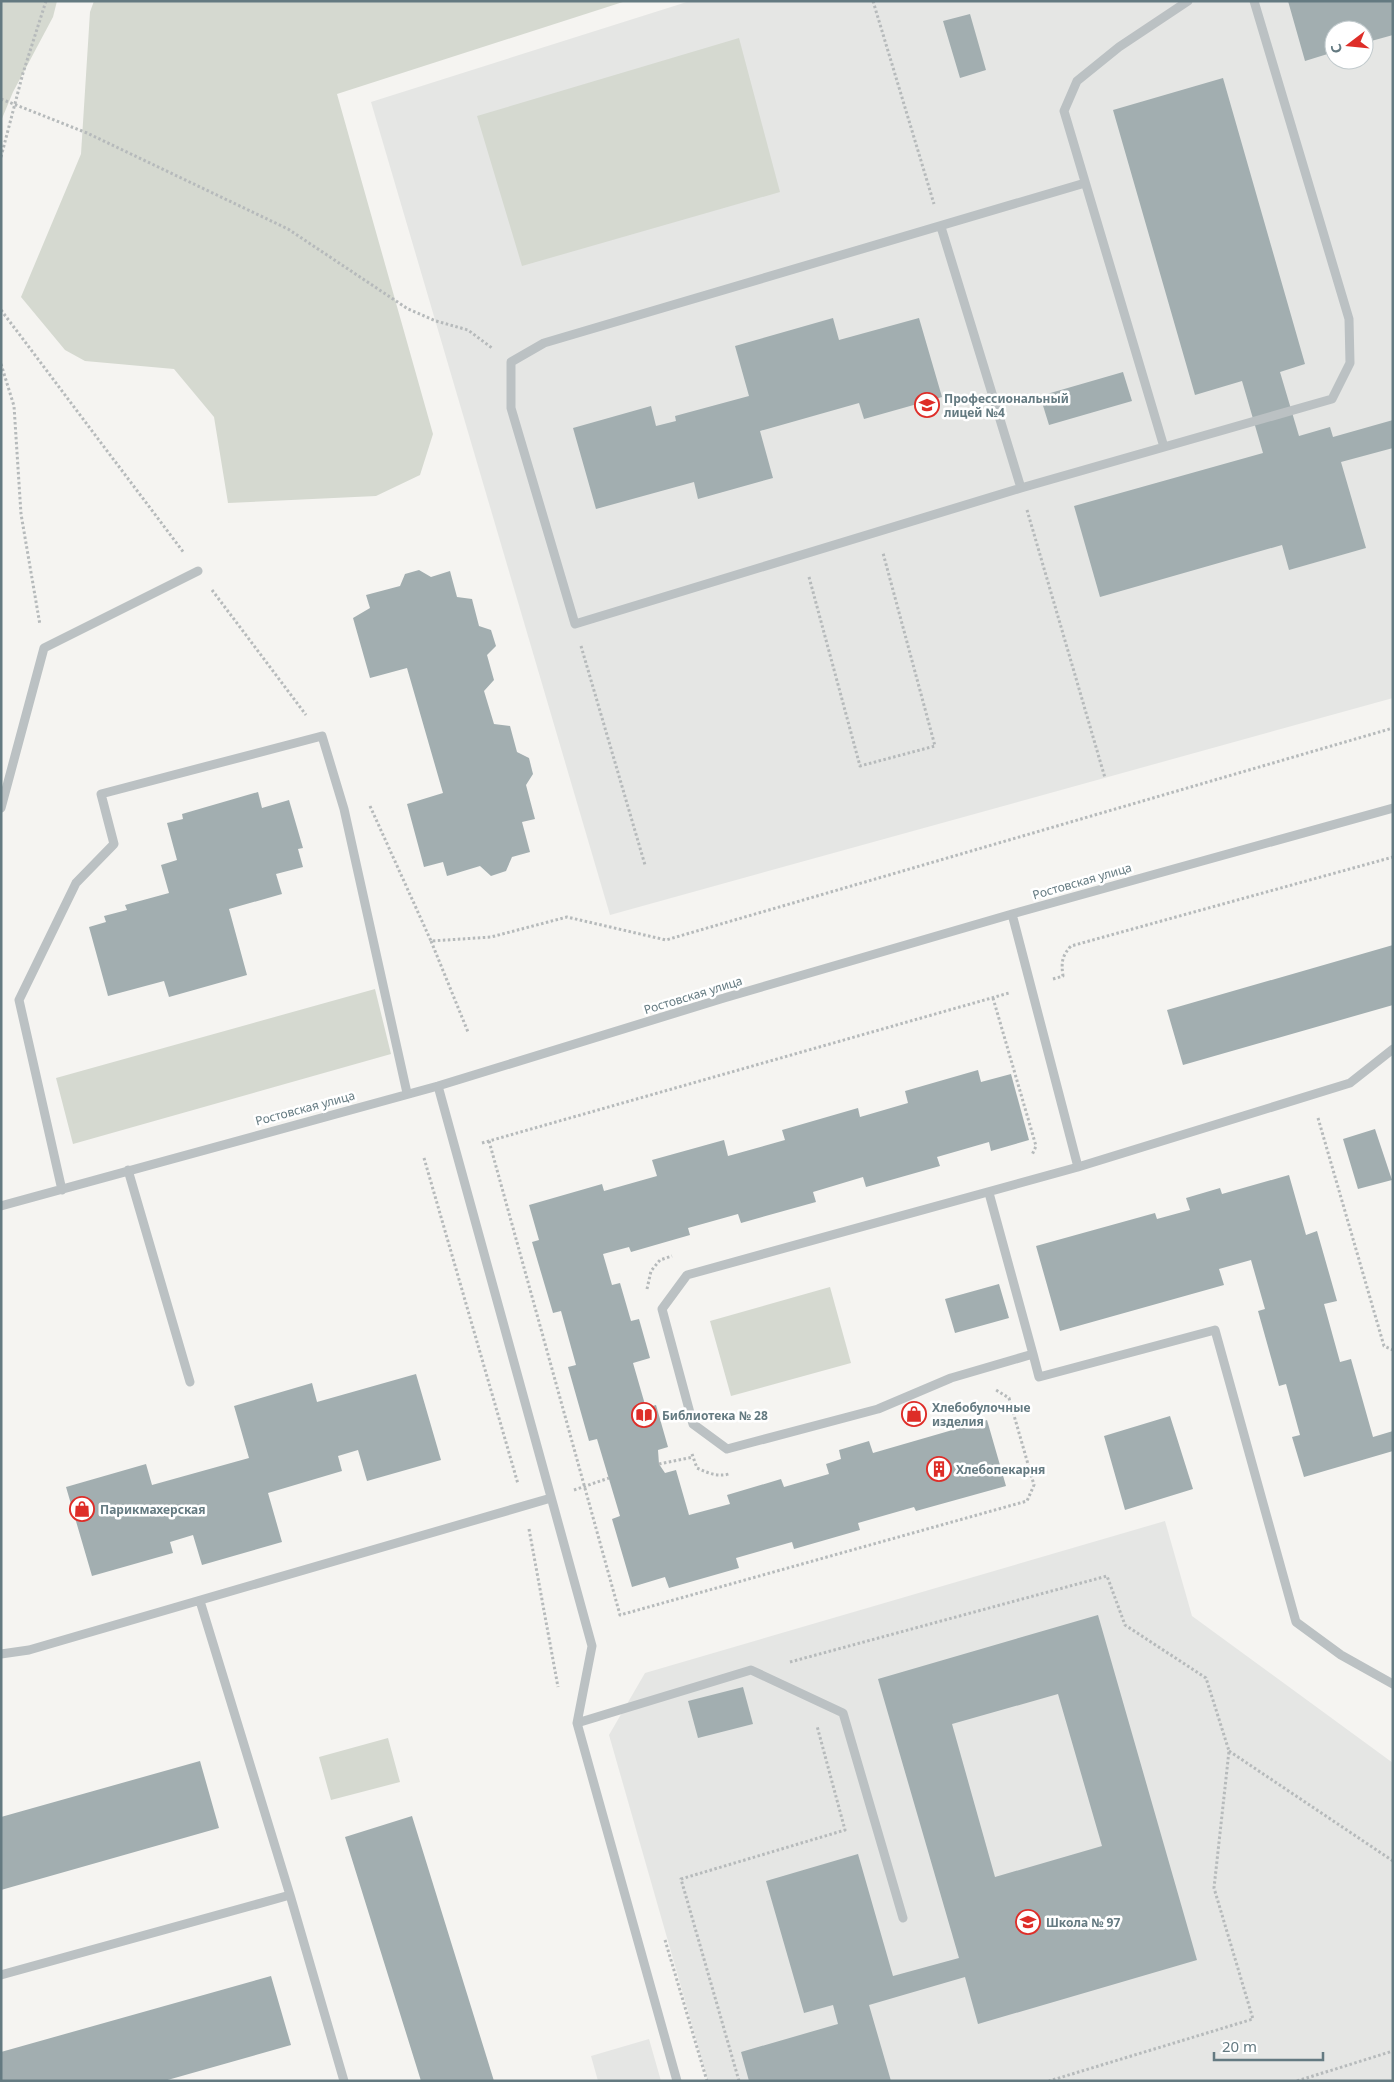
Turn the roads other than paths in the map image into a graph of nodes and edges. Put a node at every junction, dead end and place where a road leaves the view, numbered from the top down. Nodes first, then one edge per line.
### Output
1 (1188, 1) edge
2 (1254, 1) edge
3 (1086, 183) junction
4 (941, 227) junction
5 (1164, 447) junction
6 (1021, 488) junction
7 (198, 571) road end
8 (1, 808) edge
9 (1393, 808) edge
10 (1012, 914) junction
11 (1393, 1049) edge
12 (438, 1086) junction
13 (407, 1093) junction
14 (1078, 1167) junction
15 (128, 1170) junction
16 (62, 1190) junction
17 (989, 1193) junction
18 (1, 1206) edge
19 (1033, 1354) junction
20 (190, 1382) dead end
21 (551, 1498) junction
22 (200, 1601) junction
23 (1, 1654) edge
24 (1393, 1684) edge
25 (577, 1723) junction
26 (290, 1895) junction
27 (903, 1918) dead end
28 (1, 1975) edge
29 (344, 2081) edge
30 (677, 2081) edge

1 - 3 street
2 - 5 street
3 - 4 street
3 - 5 street
4 - 6 street
4 - 6 street
5 - 6 street
7 - 8 street
9 - 10 street, Ростовская улица
10 - 12 street, Ростовская улица
10 - 14 street
11 - 14 street
12 - 13 street, Ростовская улица
12 - 21 street
13 - 15 street, Ростовская улица
13 - 16 street
14 - 17 street
15 - 16 street, Ростовская улица
15 - 20 street
16 - 18 street, Ростовская улица
17 - 19 street
17 - 19 street
19 - 24 street
21 - 22 street
21 - 25 street
22 - 23 street
22 - 26 street
25 - 27 street
25 - 30 street
26 - 28 street
26 - 29 street

